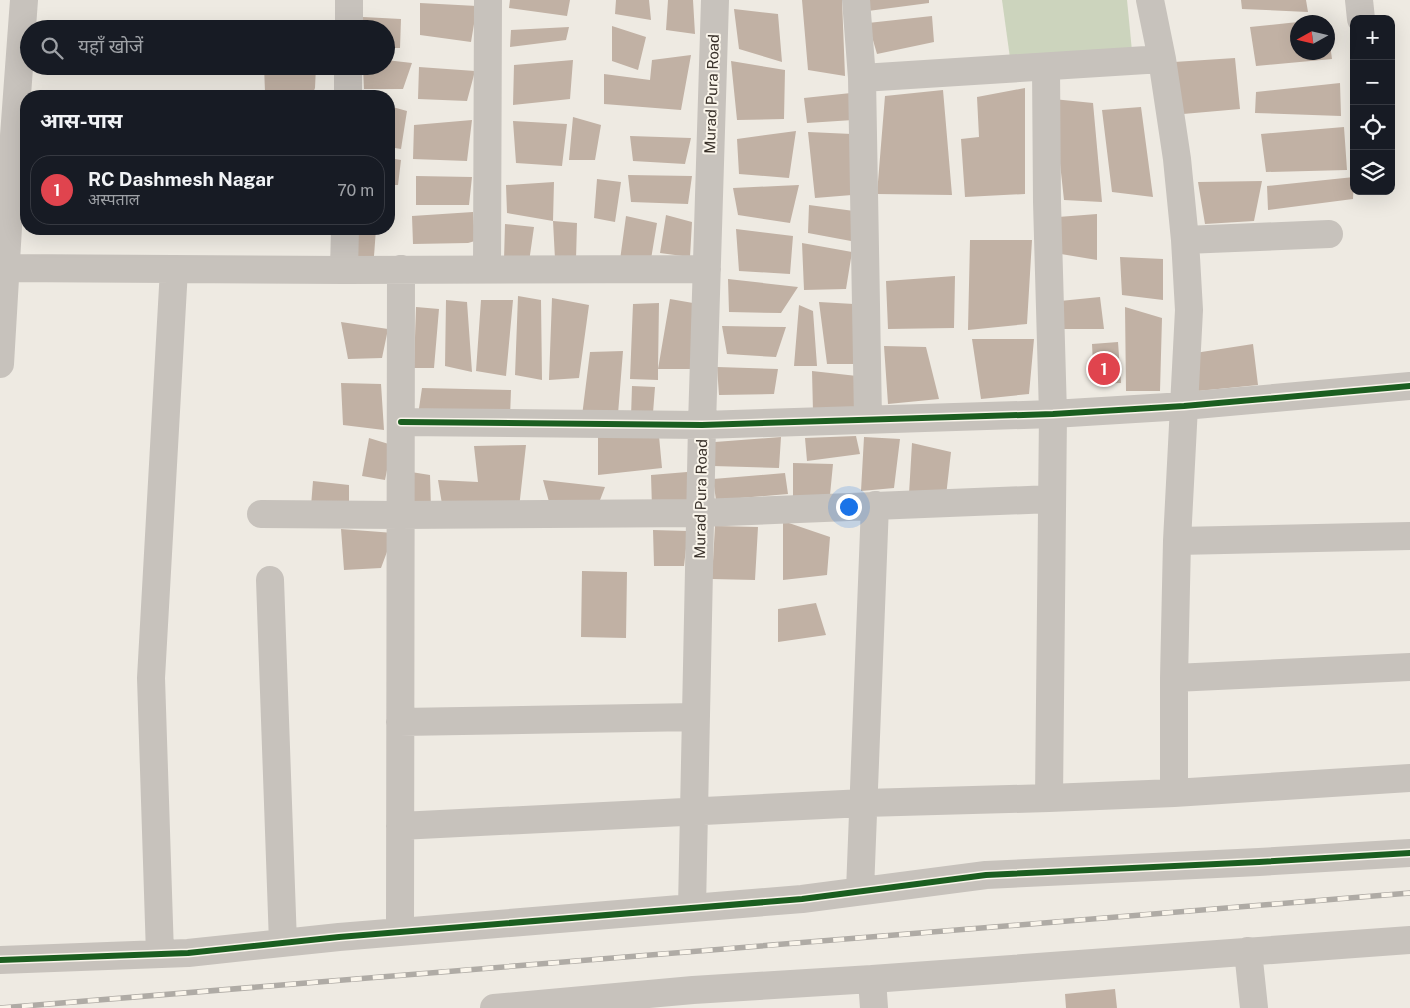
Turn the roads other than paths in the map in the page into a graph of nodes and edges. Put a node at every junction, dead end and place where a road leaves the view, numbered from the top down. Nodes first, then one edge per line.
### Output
1 (24, 0) edge
2 (349, 0) edge
3 (488, 0) edge
4 (715, 0) edge
5 (856, 0) edge
6 (1150, 0) edge
7 (1359, 0) edge
8 (1361, 15) edge
9 (22, 20) edge
10 (349, 20) edge
11 (20, 39) edge
12 (1162, 59) junction
13 (1046, 67) junction
14 (348, 75) edge
15 (862, 78) junction
16 (348, 90) edge
17 (6, 175) edge
18 (1329, 234) dead end
19 (345, 235) edge
20 (1185, 240) junction
21 (6, 268) junction
22 (174, 269) junction
23 (401, 269) junction
24 (487, 269) junction
25 (707, 269) junction
26 (344, 270) junction
27 (0, 364) edge
28 (1410, 386) edge
29 (1410, 398) edge
30 (1184, 406) junction
31 (1053, 414) junction
32 (868, 419) junction
33 (401, 422) junction
34 (702, 425) junction
35 (1052, 499) junction
36 (875, 505) junction
37 (700, 513) junction
38 (261, 514) dead end
39 (400, 515) junction
40 (1410, 536) edge
41 (1177, 541) junction
42 (270, 580) dead end
43 (1410, 667) edge
44 (1174, 678) junction
45 (696, 717) junction
46 (400, 722) junction
47 (1410, 778) edge
48 (1174, 793) junction
49 (1049, 798) junction
50 (864, 802) junction
51 (694, 812) junction
52 (400, 826) junction
53 (1410, 853) edge
54 (860, 891) junction
55 (692, 908) junction
56 (400, 932) junction
57 (1410, 940) edge
58 (283, 943) junction
59 (1248, 951) junction
60 (160, 954) junction
61 (0, 960) edge
62 (872, 979) junction
63 (693, 999) edge
64 (494, 1008) edge
65 (874, 1008) edge
66 (1254, 1008) edge

1 - 9 street
2 - 10 street
3 - 24 street
4 - 25 street, Murad Pura Road
5 - 15 street
6 - 12 street
7 - 8 street
11 - 17 street
12 - 13 street
12 - 20 street
13 - 15 street
13 - 31 street
14 - 16 street
15 - 32 street
17 - 21 street
18 - 20 street
19 - 26 street
20 - 30 street
21 - 22 street
21 - 27 street
22 - 26 street
22 - 60 street
23 - 24 street
23 - 26 street
23 - 33 street
24 - 25 street
25 - 34 street, Murad Pura Road
28 - 29 street
28 - 30 street
30 - 31 street
30 - 41 street
31 - 32 street
31 - 35 street
32 - 34 street
33 - 34 street
33 - 39 street
34 - 37 street, Murad Pura Road
35 - 36 street
35 - 49 street
36 - 37 street
36 - 50 street
37 - 39 street
37 - 45 street, Murad Pura Road
38 - 39 street
39 - 46 street
40 - 41 street
41 - 44 street
42 - 58 street
43 - 44 street
44 - 48 street
45 - 46 street
45 - 51 street, Murad Pura Road
46 - 52 street
47 - 48 street
48 - 49 street
49 - 50 street
50 - 51 street
50 - 54 street
51 - 52 street
51 - 55 street, Murad Pura Road
52 - 56 street
53 - 54 street
54 - 55 street
55 - 56 street
56 - 58 street
57 - 59 street
58 - 60 street
59 - 62 street
59 - 66 street
60 - 61 street
62 - 63 street
62 - 65 street
63 - 64 street

